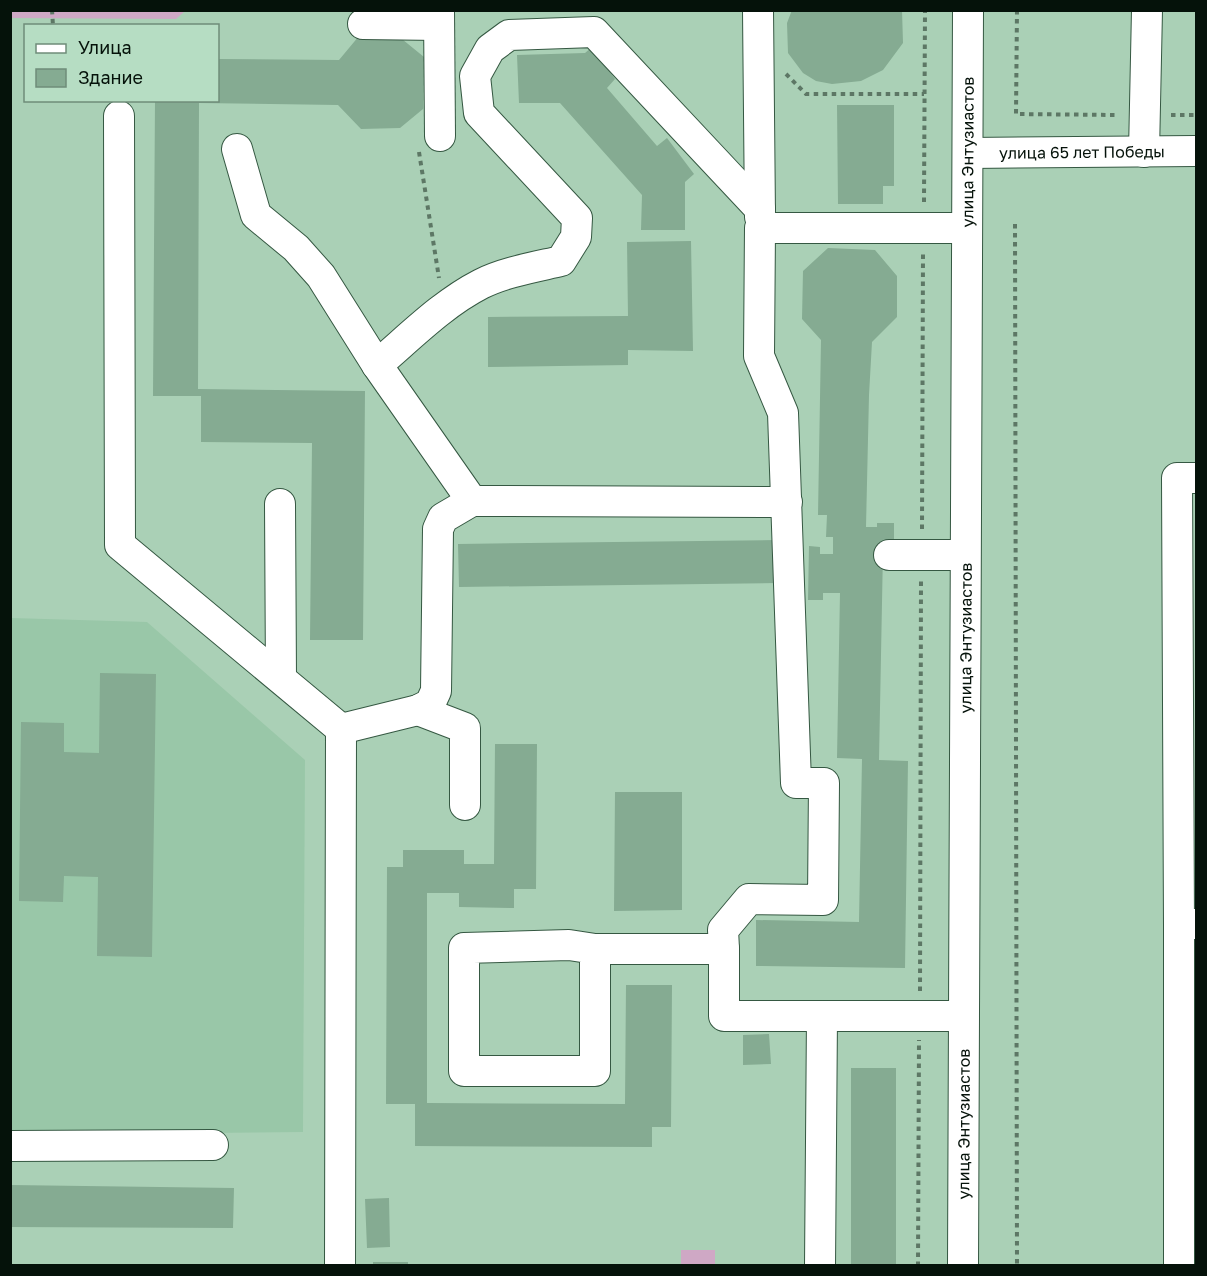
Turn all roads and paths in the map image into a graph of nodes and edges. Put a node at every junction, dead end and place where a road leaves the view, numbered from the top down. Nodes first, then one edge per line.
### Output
1 (758, 10) edge
2 (925, 10) edge
3 (968, 10) edge
4 (1017, 10) edge
5 (1147, 10) edge
6 (439, 18) edge
7 (363, 24) dead end
8 (758, 46) junction
9 (924, 94) junction
10 (1145, 115) junction
11 (1197, 115) edge
12 (119, 116) dead end
13 (440, 136) joint
14 (237, 149) dead end
15 (1144, 152) junction
16 (1197, 152) edge
17 (968, 153) junction
18 (760, 218) junction
19 (1015, 224) dead end
20 (923, 228) junction
21 (967, 228) junction
22 (450, 304) junction
23 (377, 365) junction
24 (1197, 478) edge
25 (472, 501) junction
26 (787, 502) junction
27 (280, 504) dead end
28 (889, 555) dead end
29 (921, 555) junction
30 (965, 555) junction
31 (281, 678) junction
32 (418, 710) junction
33 (341, 729) junction
34 (465, 805) dead end
35 (1188, 924) edge
36 (595, 949) junction
37 (724, 949) junction
38 (822, 1016) junction
39 (920, 1016) junction
40 (963, 1016) junction
41 (213, 1145) dead end
42 (10, 1146) edge
43 (340, 1266) edge
44 (820, 1266) edge
45 (918, 1266) edge
46 (963, 1266) edge
47 (1017, 1266) edge
48 (1179, 1266) edge

1 - 8 street
2 - 9 path
3 - 17 street, улица Энтузиастов
4 - 10 path
5 - 10 street
6 - 7 street
6 - 13 street
8 - 9 path
8 - 18 street
9 - 20 path
10 - 11 path
10 - 15 street
12 - 31 street
13 - 22 path
14 - 23 street
15 - 16 street, улица 65 лет Победы
15 - 17 street, улица 65 лет Победы
17 - 21 street, улица Энтузиастов
18 - 20 street
18 - 22 street
18 - 26 street
19 - 47 path
20 - 21 street
20 - 29 path
21 - 30 street, улица Энтузиастов
22 - 23 street
23 - 25 street
24 - 35 street
25 - 26 street
25 - 32 street
26 - 37 street
27 - 31 street
28 - 29 street
29 - 30 street
29 - 39 path
30 - 40 street, улица Энтузиастов
31 - 33 street
32 - 33 street
32 - 34 street
33 - 43 street
35 - 48 street
36 - 36 street
36 - 37 street
37 - 38 street
38 - 39 street
38 - 44 street
39 - 40 street
39 - 45 path
40 - 46 street, улица Энтузиастов
41 - 42 street

